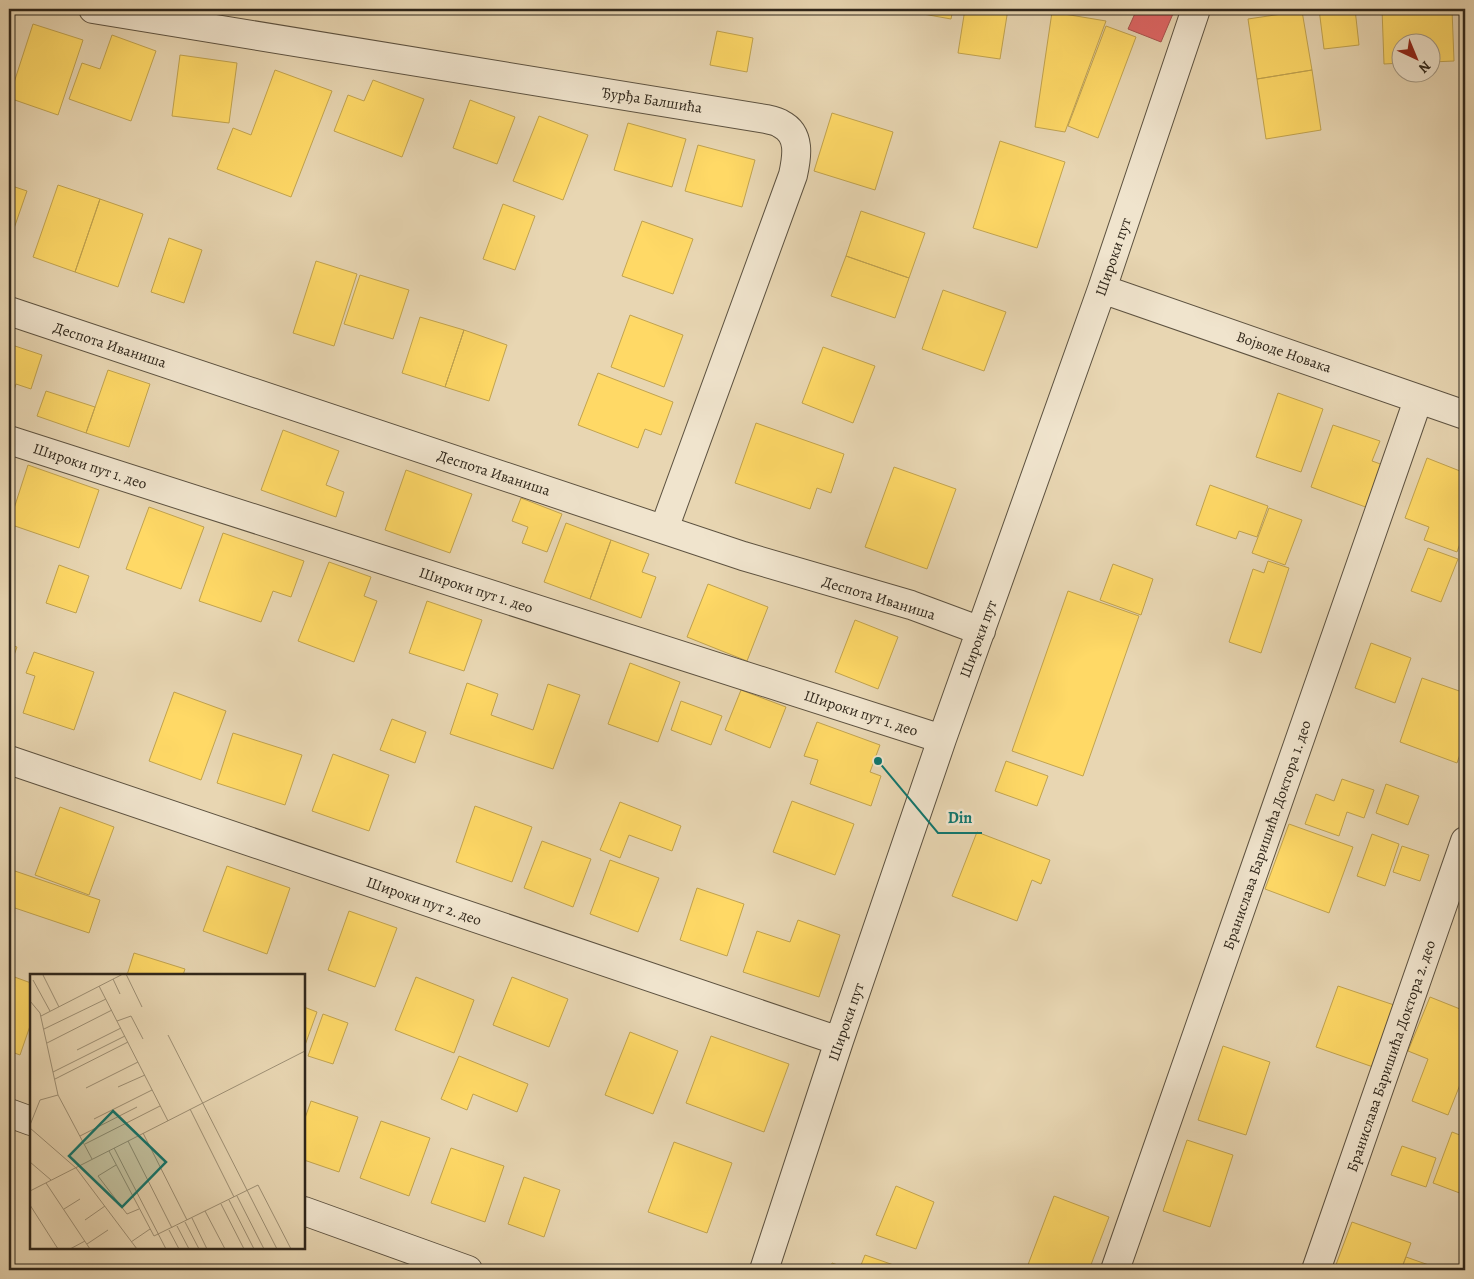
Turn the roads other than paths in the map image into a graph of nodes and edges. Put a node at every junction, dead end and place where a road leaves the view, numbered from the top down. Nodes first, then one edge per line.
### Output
1 (93, 9) edge
2 (1196, 9) edge
3 (1102, 289) junction
4 (9, 311) edge
5 (1418, 400) junction
6 (1465, 415) edge
7 (9, 440) edge
8 (664, 529) junction
9 (981, 631) junction
10 (942, 739) junction
11 (9, 760) edge
12 (1465, 841) edge
13 (839, 1041) junction
14 (9, 1113) edge
15 (30, 1121) edge
16 (305, 1212) edge
17 (468, 1270) edge
18 (764, 1270) edge
19 (1115, 1270) edge
20 (1316, 1270) edge

1 - 8 street, Ђурђа Балшића
2 - 3 street, Широки пут
3 - 5 street, Војводе Новака
3 - 9 street, Широки пут
4 - 8 street, Деспота Иваниша
5 - 6 street, Војводе Новака
5 - 19 street, Бранислава Баришића Доктора 1. део
7 - 10 street, Широки пут 1. део
8 - 9 street, Деспота Иваниша
9 - 10 street, Широки пут
10 - 13 street, Широки пут
11 - 13 street, Широки пут 2. део
12 - 20 street, Бранислава Баришића Доктора 2. део
13 - 18 street, Широки пут
14 - 15 street
16 - 17 street

